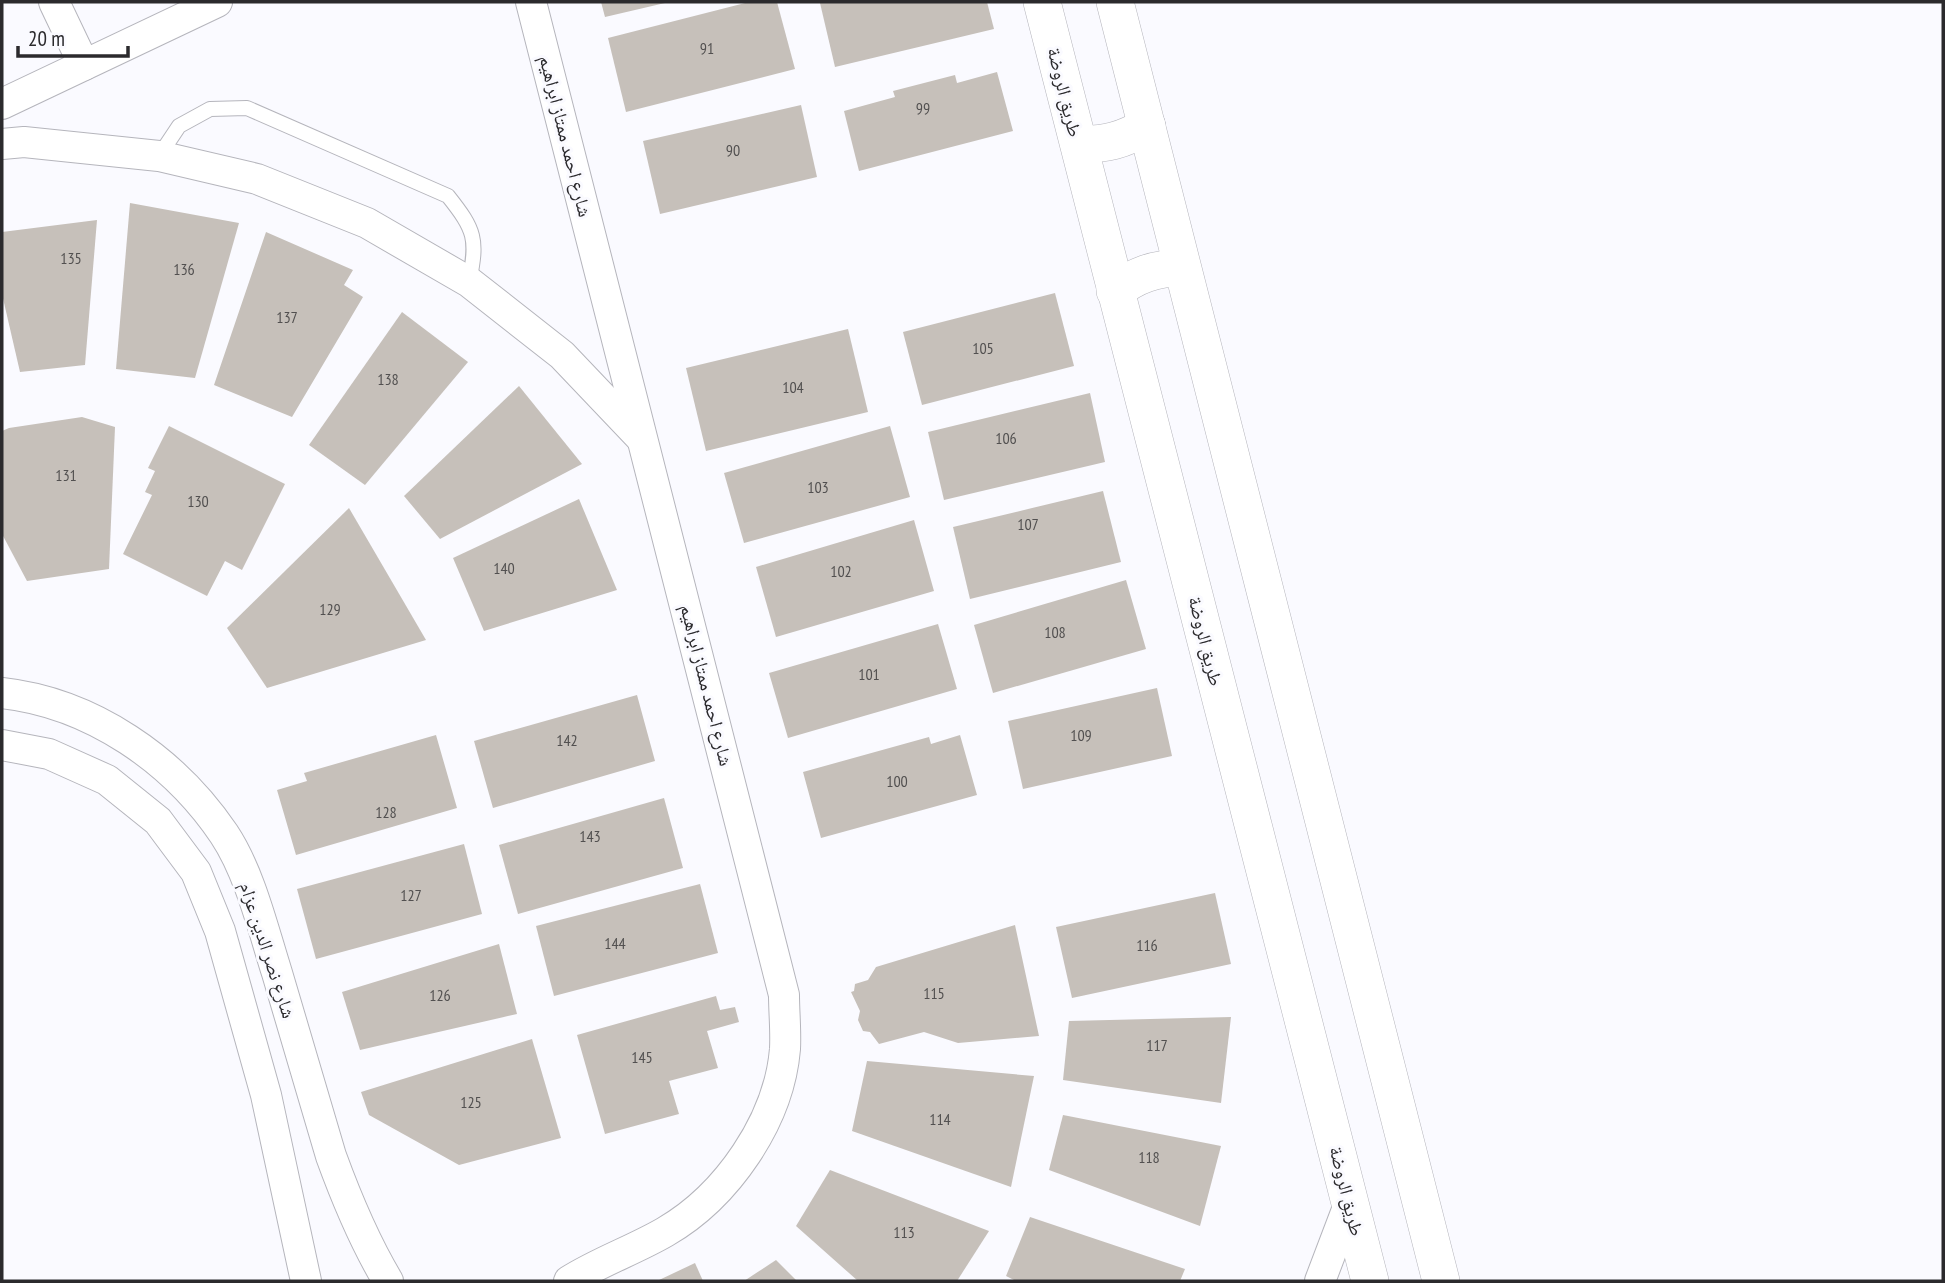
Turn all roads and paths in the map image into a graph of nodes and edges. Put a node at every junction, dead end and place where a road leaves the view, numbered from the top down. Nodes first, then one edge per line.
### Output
1 (54, 2) edge
2 (216, 2) edge
3 (531, 2) edge
4 (1042, 2) edge
5 (1115, 2) edge
6 (84, 65) junction
7 (2, 104) edge
8 (1147, 126) junction
9 (2, 144) edge
10 (1079, 144) junction
11 (159, 156) junction
12 (1182, 268) junction
13 (469, 282) junction
14 (1115, 291) junction
15 (644, 441) junction
16 (2, 693) edge
17 (2, 745) edge
18 (1350, 1202) junction
19 (306, 1281) edge
20 (388, 1281) edge
21 (565, 1281) edge
22 (1320, 1281) edge
23 (1370, 1281) edge
24 (1441, 1281) edge

1 - 6 street
2 - 6 street
3 - 15 street, شارع احمد ممتاز ابراهيم
4 - 10 street, طريق الروضة
5 - 8 street
6 - 7 street
8 - 10 street
8 - 12 street
9 - 11 street
10 - 14 street, طريق الروضة
11 - 13 street
11 - 13 lane
12 - 14 street
12 - 24 street
13 - 15 street
14 - 18 street, طريق الروضة
15 - 21 street, شارع احمد ممتاز ابراهيم
16 - 20 street, شارع نصر الدين عزام
17 - 19 street, شارع نصر الدين عزام
18 - 22 street
18 - 23 street, طريق الروضة

